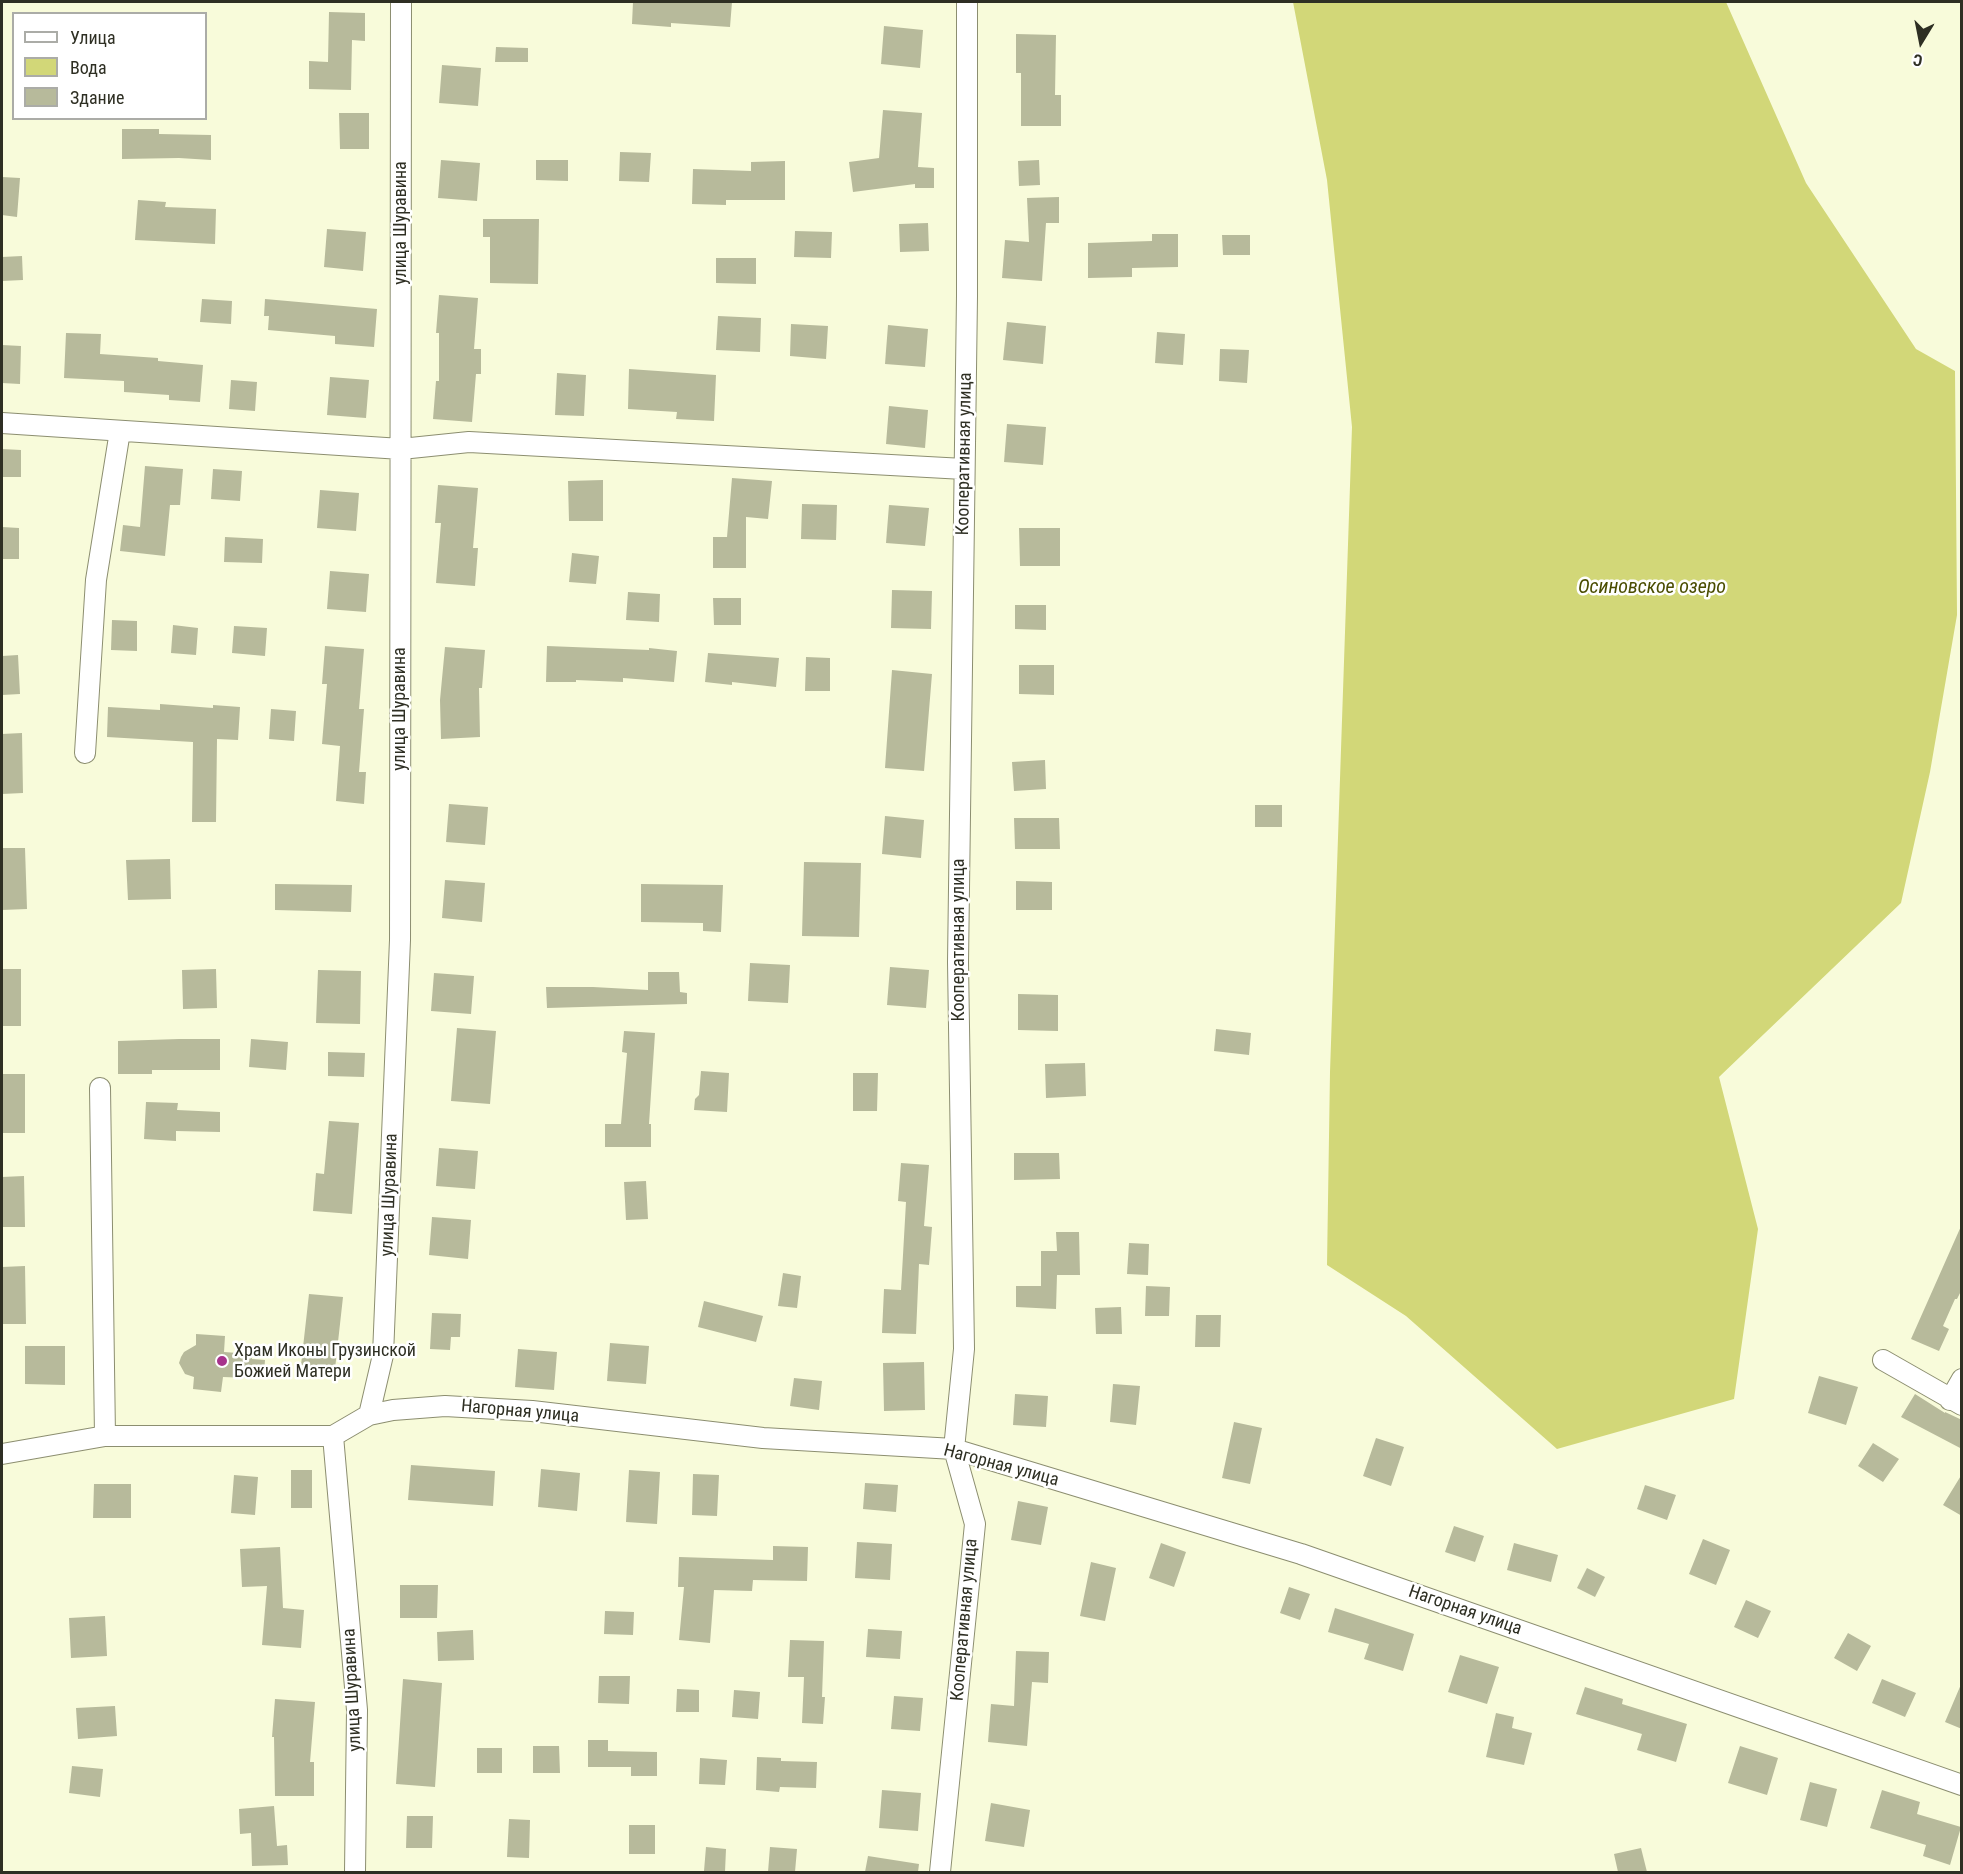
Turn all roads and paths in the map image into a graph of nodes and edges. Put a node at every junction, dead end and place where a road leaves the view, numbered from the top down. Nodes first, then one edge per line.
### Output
1 (401, 2) edge
2 (966, 2) edge
3 (2, 423) edge
4 (120, 431) junction
5 (401, 449) junction
6 (964, 469) junction
7 (85, 753) dead end
8 (100, 1088) dead end
9 (1883, 1360) dead end
10 (1962, 1379) edge
11 (1956, 1402) edge
12 (369, 1415) junction
13 (105, 1436) junction
14 (333, 1436) junction
15 (954, 1449) junction
16 (2, 1454) edge
17 (1962, 1785) edge
18 (355, 1872) edge
19 (940, 1872) edge

1 - 5 street, улица Шуравина
2 - 6 street, Кооперативная улица
3 - 4 street
4 - 5 street
4 - 7 street
5 - 6 street
5 - 12 street, улица Шуравина
6 - 15 street, Кооперативная улица
8 - 13 street
9 - 11 street
10 - 11 street
12 - 14 street, Нагорная улица
12 - 15 street, Нагорная улица
13 - 14 street
13 - 16 street
14 - 18 street, улица Шуравина
15 - 17 street, Нагорная улица
15 - 19 street, Кооперативная улица

